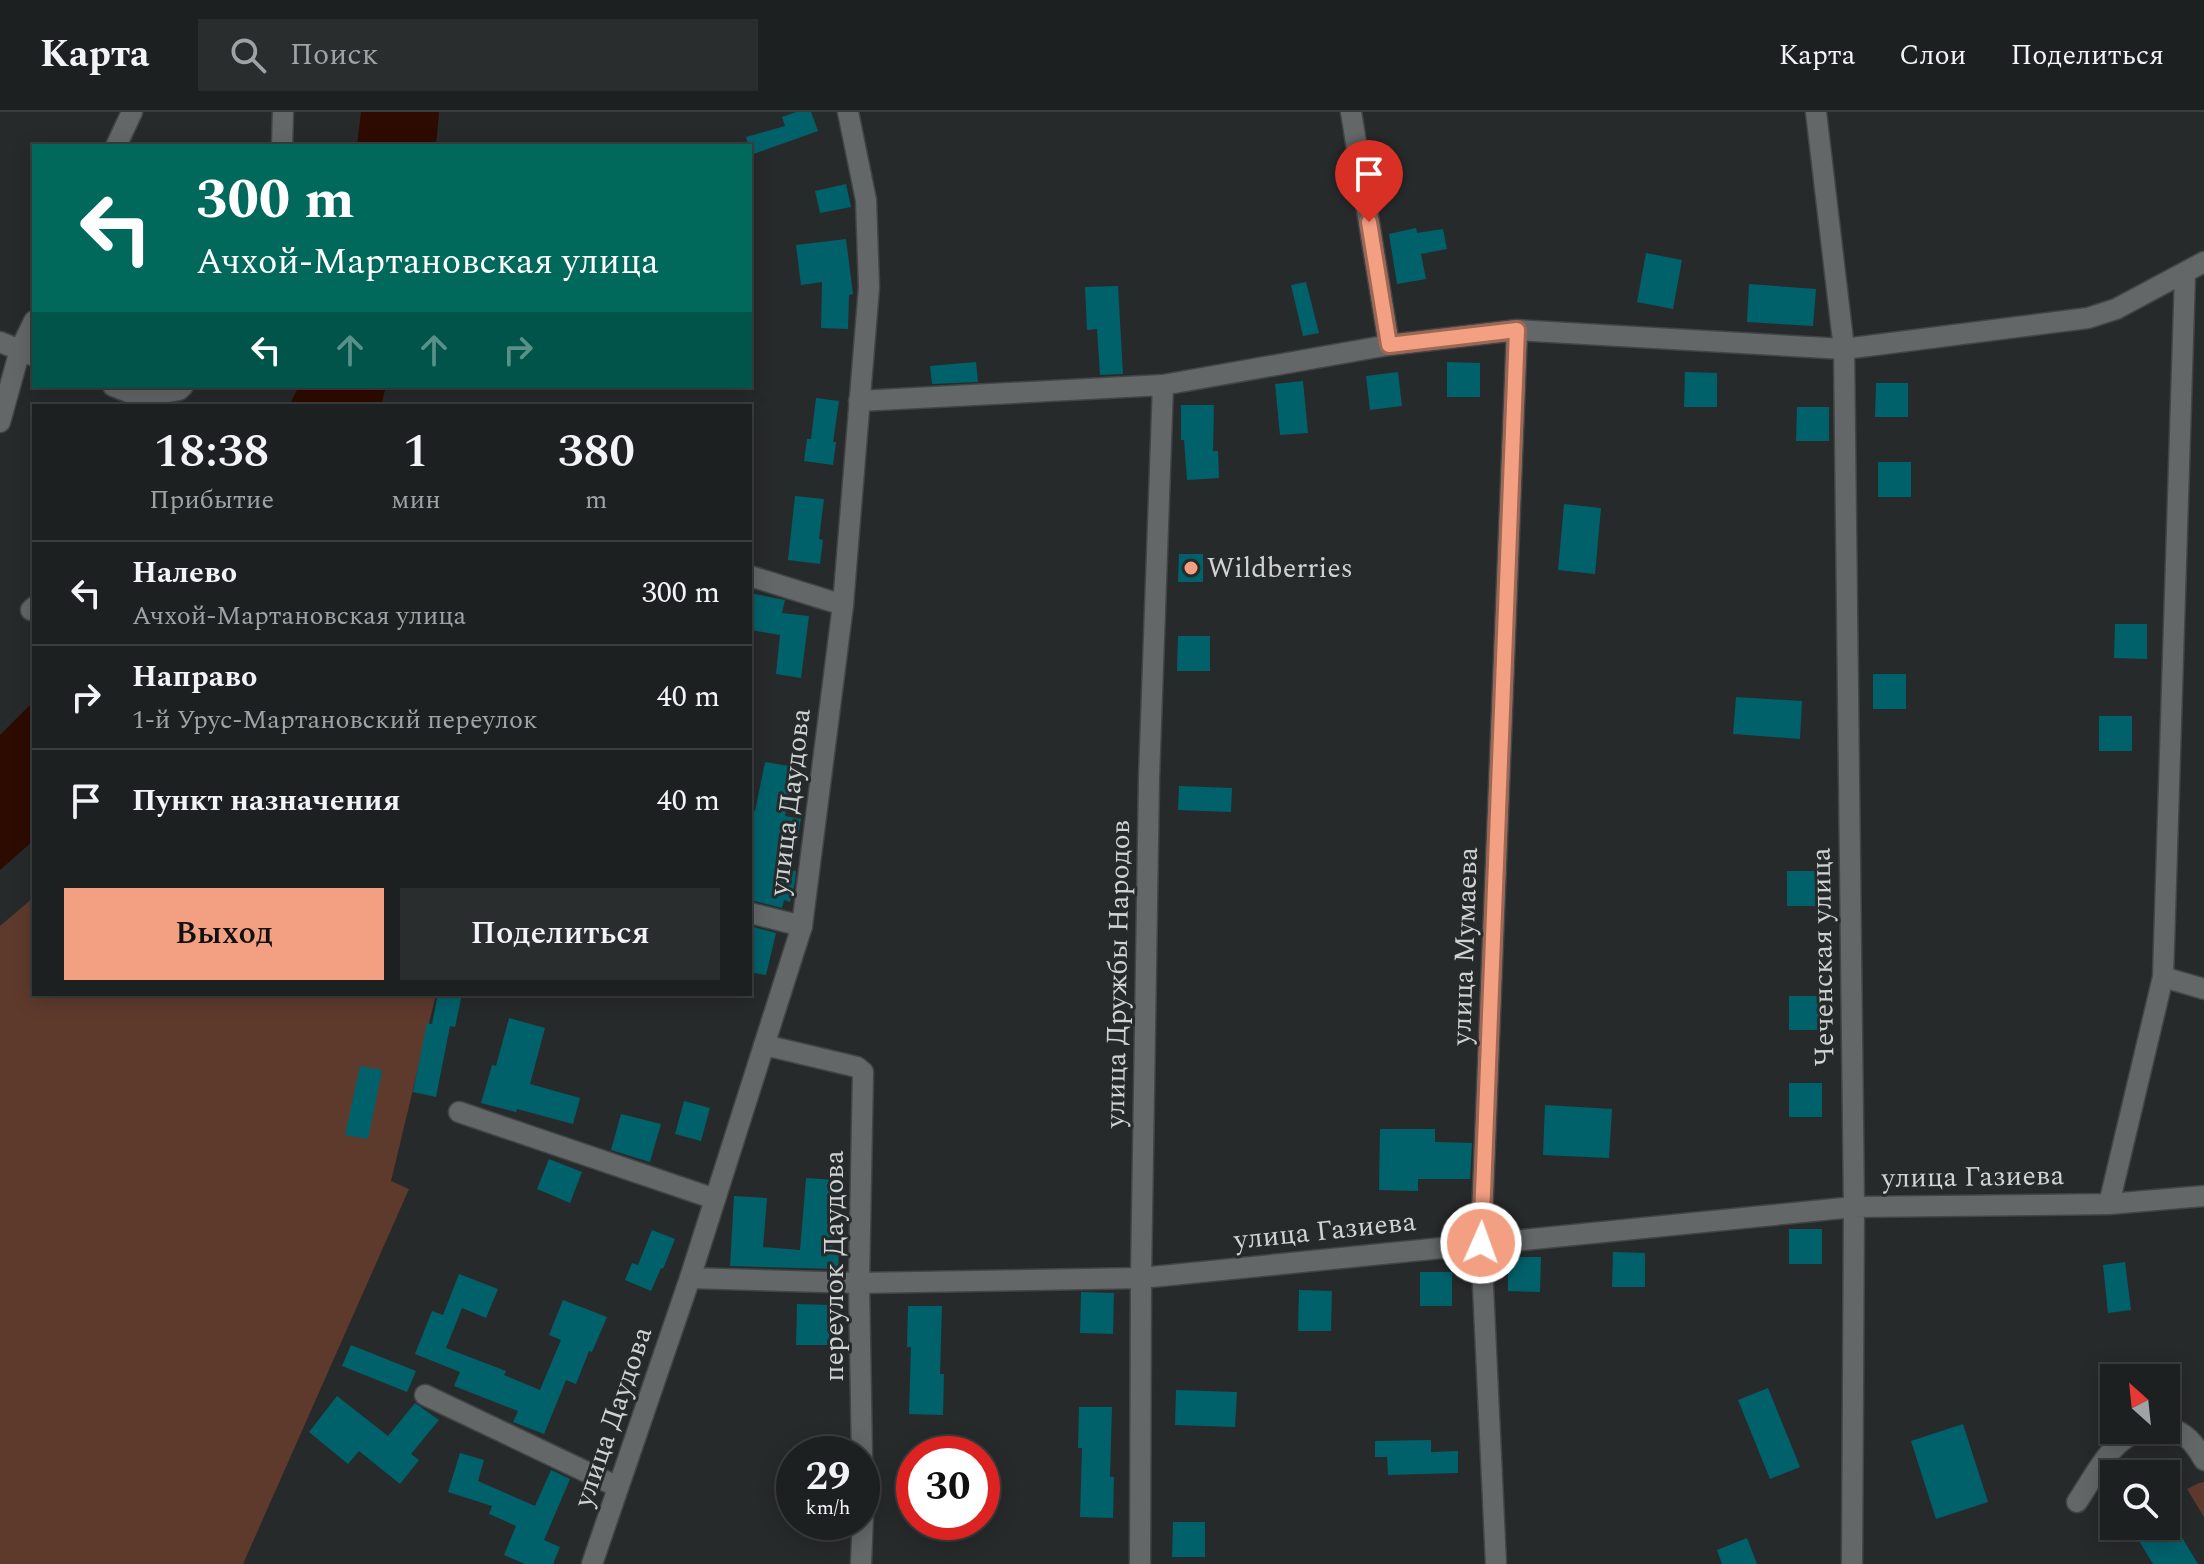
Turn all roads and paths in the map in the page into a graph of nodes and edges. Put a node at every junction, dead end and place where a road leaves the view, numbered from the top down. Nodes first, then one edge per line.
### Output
1 (132, 112) edge
2 (283, 112) edge
3 (848, 112) edge
4 (1351, 112) edge
5 (1816, 112) edge
6 (117, 144) edge
7 (282, 144) edge
8 (2204, 262) edge
9 (2185, 274) junction
10 (32, 330) edge
11 (1517, 330) junction
12 (0, 342) edge
13 (1389, 345) junction
14 (1844, 349) junction
15 (27, 353) edge
16 (1163, 385) junction
17 (118, 388) edge
18 (180, 394) edge
19 (859, 401) junction
20 (0, 422) edge
21 (752, 577) edge
22 (843, 605) junction
23 (752, 914) edge
24 (802, 926) junction
25 (2163, 977) junction
26 (2204, 989) edge
27 (764, 1045) junction
28 (459, 1112) dead end
29 (2204, 1196) edge
30 (715, 1199) junction
31 (2109, 1204) junction
32 (1854, 1207) junction
33 (1481, 1243) junction
34 (690, 1278) junction
35 (1141, 1278) junction
36 (859, 1283) junction
37 (425, 1395) dead end
38 (2180, 1432) edge
39 (2122, 1444) edge
40 (2204, 1460) edge
41 (618, 1487) junction
42 (2077, 1502) dead end
43 (592, 1564) edge
44 (861, 1564) edge
45 (1140, 1564) edge
46 (1496, 1564) edge
47 (1852, 1564) edge

1 - 6 street
2 - 7 street
3 - 19 street, улица Даудова
4 - 13 street
5 - 14 street, Чеченская улица
8 - 9 street
9 - 14 street
9 - 25 street
10 - 15 street
11 - 13 street
11 - 14 street
11 - 33 street, улица Мумаева
12 - 15 street
13 - 16 street
14 - 32 street, Чеченская улица
15 - 20 street
16 - 19 street
16 - 35 street, улица Дружбы Народов
17 - 18 street
19 - 22 street, улица Даудова
21 - 22 street
22 - 24 street, улица Даудова
23 - 24 street
24 - 27 street, улица Даудова
25 - 26 street
25 - 31 street
27 - 30 street, улица Даудова
27 - 36 street, переулок Даудова
28 - 30 street
29 - 31 street, улица Газиева
30 - 34 street, улица Даудова
31 - 32 street, улица Газиева
32 - 33 street, улица Газиева
32 - 47 street, Чеченская улица
33 - 35 street, улица Газиева
33 - 46 street, улица Мумаева
34 - 36 street, улица Газиева
34 - 41 street, улица Даудова
35 - 36 street, улица Газиева
35 - 45 street, улица Дружбы Народов
36 - 44 street, переулок Даудова
37 - 41 street
38 - 40 street
39 - 42 street
41 - 43 street, улица Даудова

